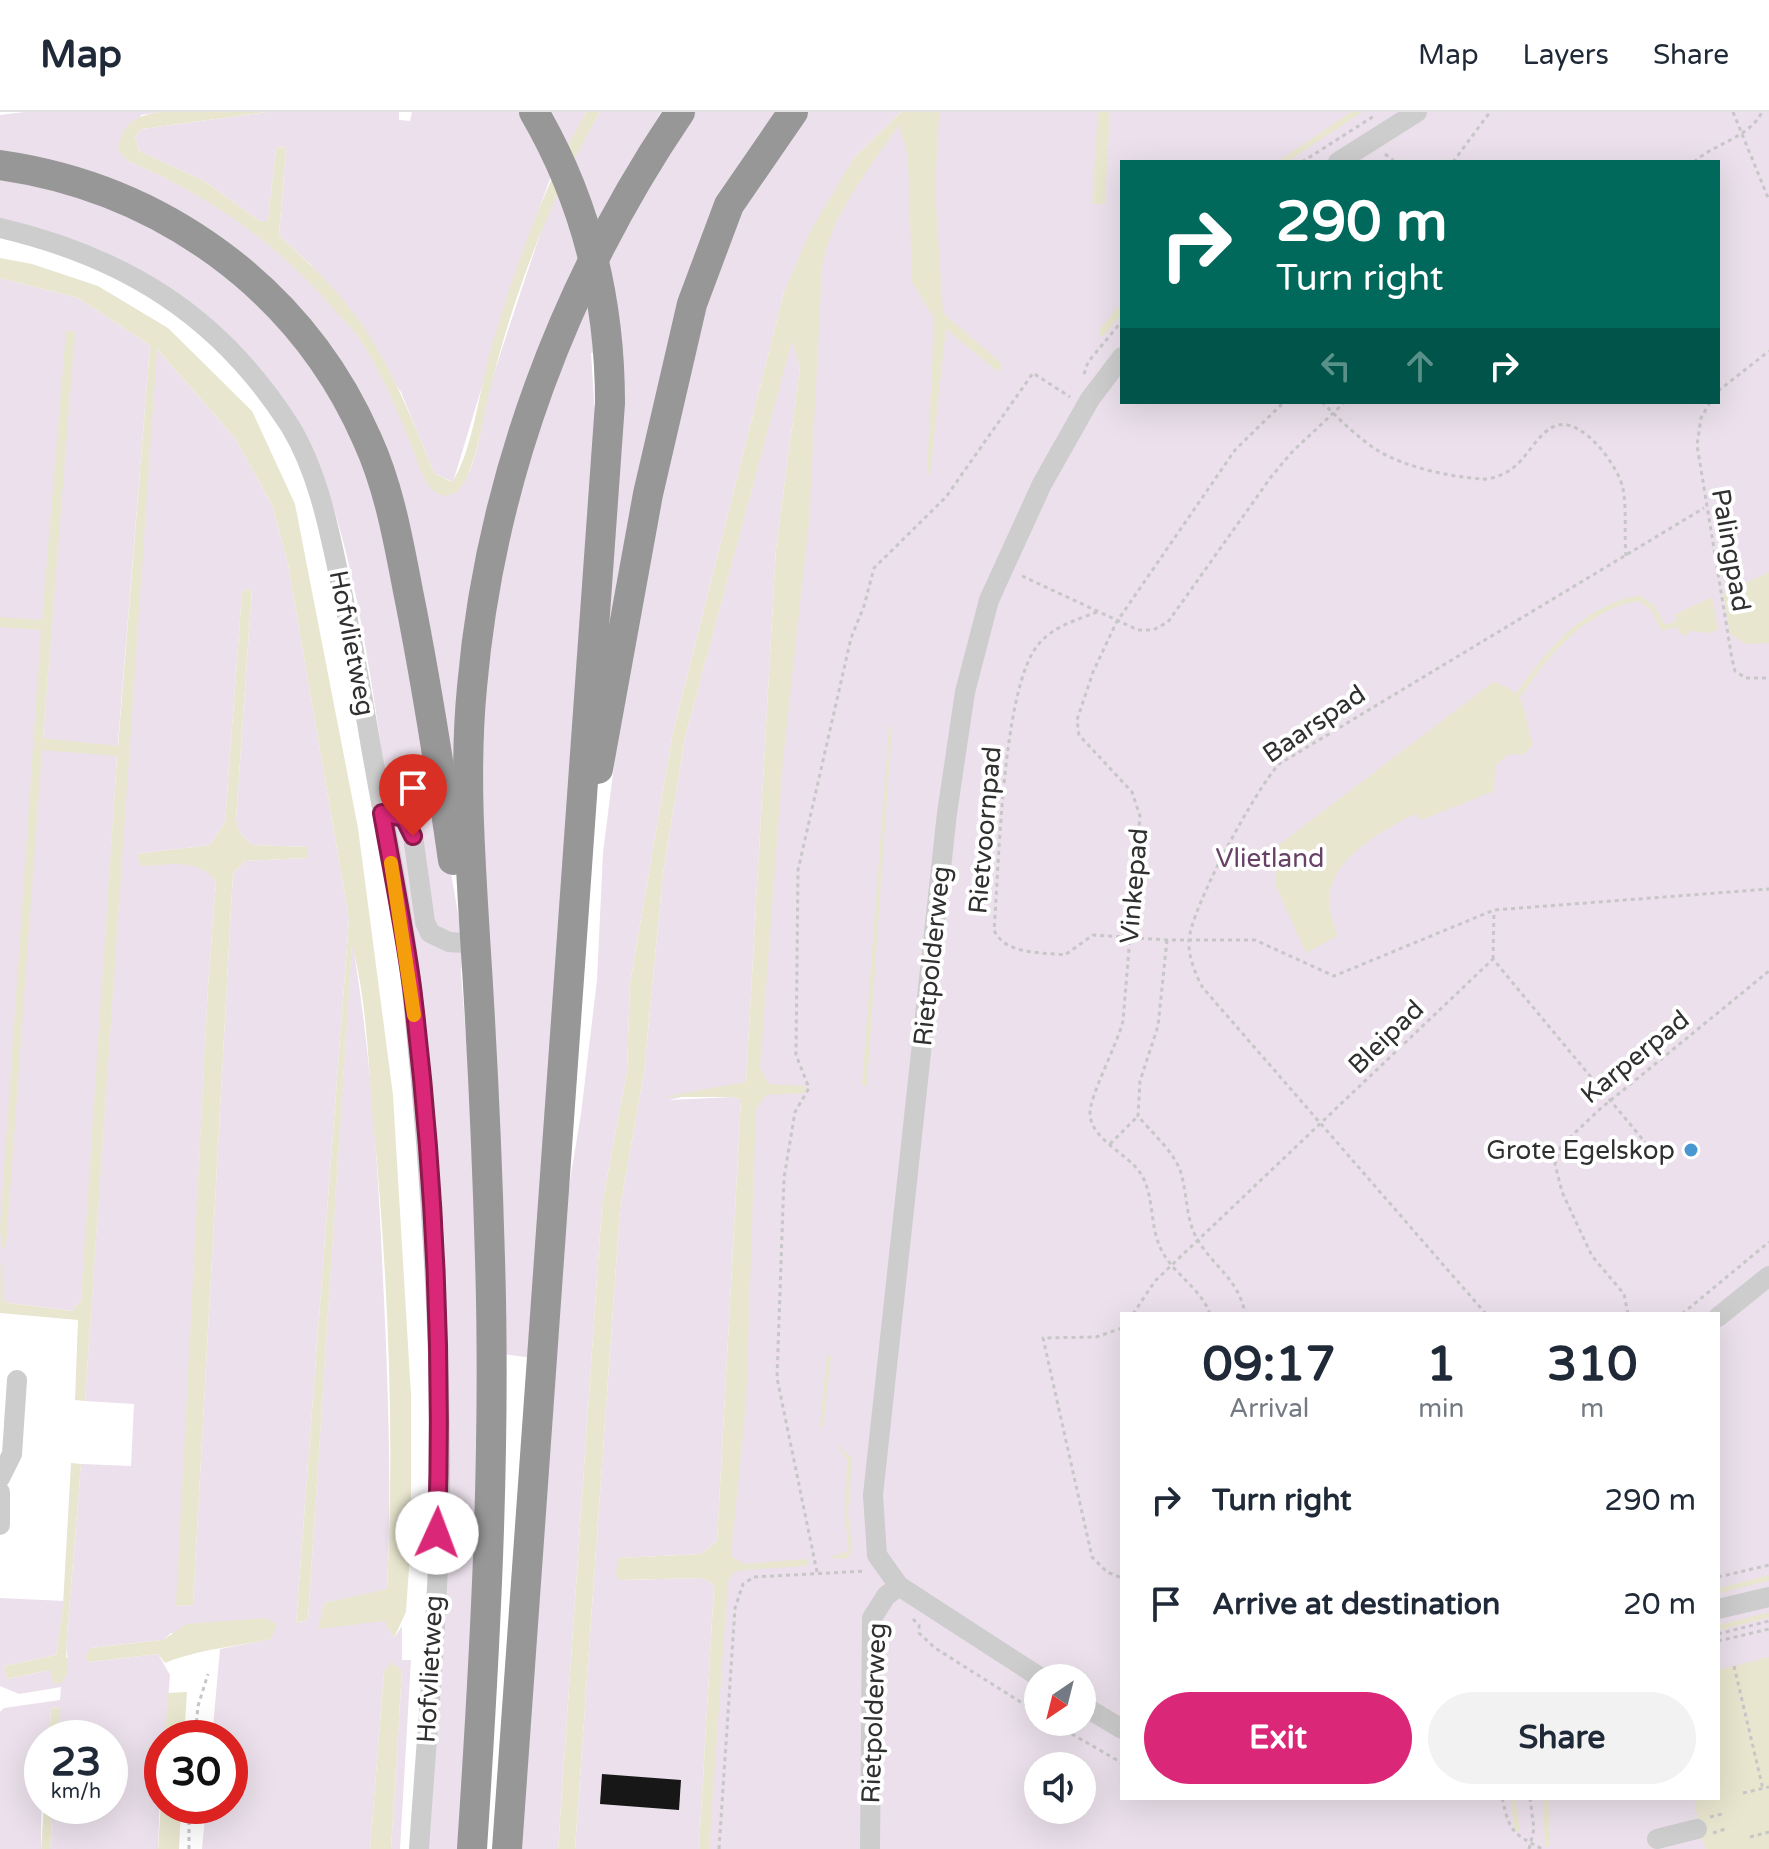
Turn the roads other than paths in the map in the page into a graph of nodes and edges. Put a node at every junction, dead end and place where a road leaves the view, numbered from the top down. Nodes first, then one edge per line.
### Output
1 (534, 112) edge
2 (680, 112) edge
3 (793, 112) edge
4 (1417, 112) edge
5 (1341, 160) edge
6 (0, 165) edge
7 (0, 228) edge
8 (1120, 360) edge
9 (382, 813) junction
10 (579, 849) junction
11 (463, 943) junction
12 (481, 1085) junction
13 (1769, 1276) edge
14 (1720, 1315) edge
15 (17, 1380) dead end
16 (0, 1478) edge
17 (0, 1492) edge
18 (0, 1525) edge
19 (893, 1591) junction
20 (1769, 1597) edge
21 (1720, 1609) edge
22 (1024, 1668) edge
23 (1096, 1713) edge
24 (1120, 1728) edge
25 (1697, 1829) dead end
26 (1657, 1839) dead end
27 (419, 1849) edge
28 (472, 1849) edge
29 (507, 1849) edge
30 (870, 1849) edge

1 - 10 highway
2 - 12 highway
3 - 10 highway
4 - 5 street
6 - 11 highway
7 - 9 street, Hofvlietweg
8 - 19 street, Rietpolderweg
9 - 11 street
9 - 27 street, Hofvlietweg
10 - 29 highway
11 - 12 highway
12 - 28 highway
13 - 14 street
15 - 16 street
17 - 18 street
19 - 22 street, Rietpolderweg
19 - 30 street, Rietpolderweg
20 - 21 street
23 - 24 street
25 - 26 street

